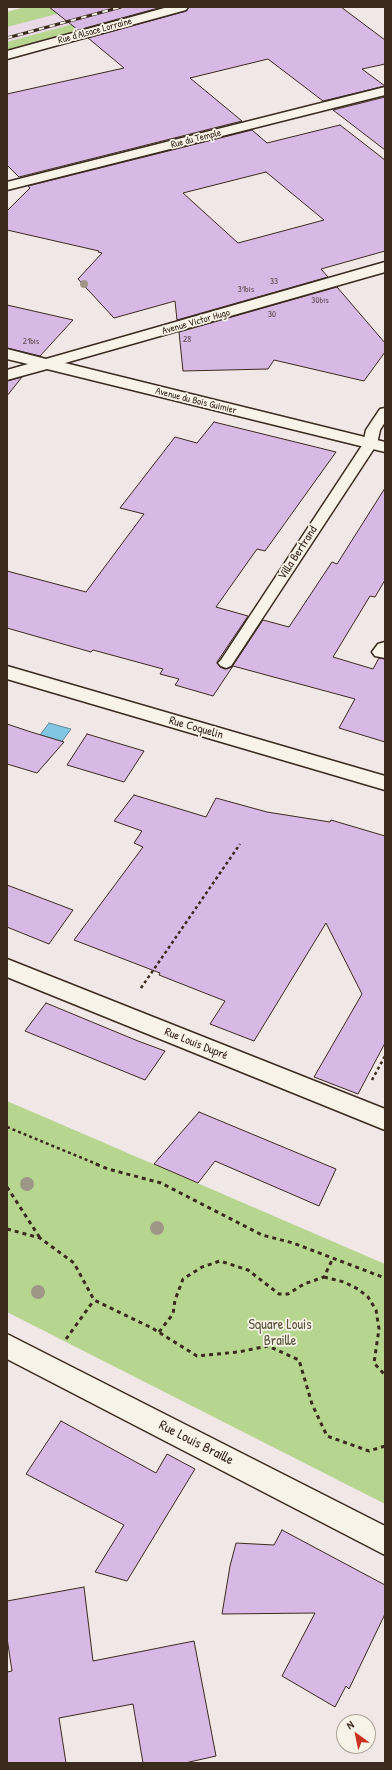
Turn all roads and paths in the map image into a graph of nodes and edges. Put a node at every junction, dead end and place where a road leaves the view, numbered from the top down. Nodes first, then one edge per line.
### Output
1 (182, 7) edge
2 (7, 55) edge
3 (385, 91) edge
4 (7, 186) edge
5 (385, 267) edge
6 (7, 354) edge
7 (49, 364) junction
8 (7, 375) edge
9 (385, 412) edge
10 (378, 445) edge
11 (226, 663) dead end
12 (7, 672) edge
13 (385, 783) edge
14 (240, 844) dead end
15 (7, 968) edge
16 (123, 1015) junction
17 (385, 1120) edge
18 (7, 1127) edge
19 (7, 1186) edge
20 (7, 1229) edge
21 (40, 1238) junction
22 (333, 1258) junction
23 (324, 1277) junction
24 (385, 1278) edge
25 (94, 1300) junction
26 (159, 1332) junction
27 (64, 1342) dead end
28 (7, 1346) edge
29 (385, 1375) edge
30 (385, 1446) edge
31 (385, 1541) edge

1 - 2 street, Rue d'Alsace Lorraine
3 - 4 street, Rue du Temple
5 - 7 street, Avenue Victor Hugo
6 - 7 street, Avenue du Bois Guimier
7 - 8 street, Avenue Victor Hugo
7 - 10 street, Avenue du Bois Guimier
9 - 10 lane, Villa Bertrand
10 - 11 lane, Villa Bertrand
12 - 13 street, Rue Coquelin
14 - 16 path
15 - 16 street, Rue Louis Dupré
16 - 17 street, Rue Louis Dupré
18 - 22 path
19 - 21 path
20 - 21 path
21 - 25 path
22 - 23 path
22 - 24 path
23 - 26 path
23 - 29 path
25 - 26 path
25 - 27 path
26 - 30 path
28 - 31 street, Rue Louis Braille

